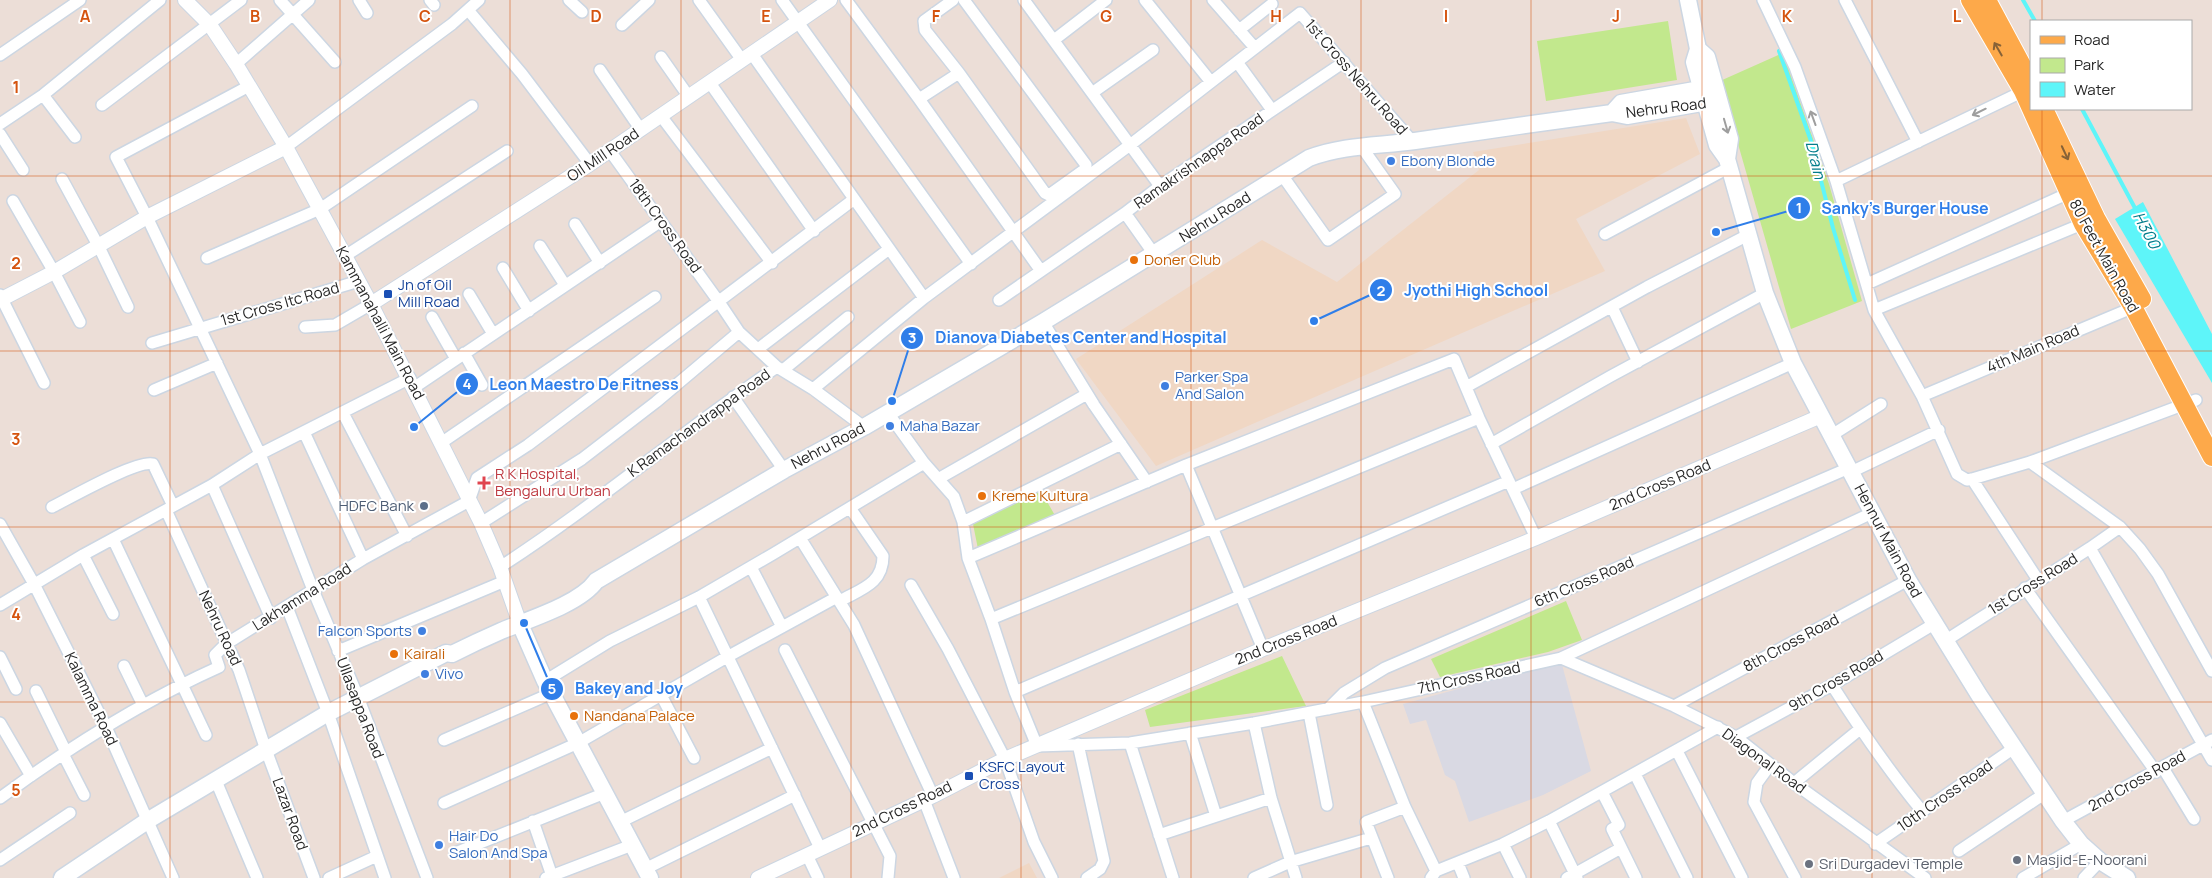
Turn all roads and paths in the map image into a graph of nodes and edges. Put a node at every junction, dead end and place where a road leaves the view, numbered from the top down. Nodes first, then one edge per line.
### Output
1 (80, 0) edge
2 (160, 0) edge
3 (185, 0) edge
4 (241, 0) edge
5 (280, 0) edge
6 (309, 0) edge
7 (358, 0) edge
8 (479, 0) edge
9 (569, 0) edge
10 (699, 0) edge
11 (782, 0) edge
12 (830, 0) edge
13 (846, 0) edge
14 (953, 0) edge
15 (964, 0) edge
16 (1024, 0) edge
17 (1106, 0) edge
18 (1145, 0) edge
19 (1213, 0) edge
20 (1688, 0) edge
21 (1763, 0) edge
22 (1845, 0) edge
23 (1970, 0) edge
24 (1987, 0) edge
25 (643, 2) edge
26 (1272, 4) dead end
27 (468, 10) junction
28 (582, 12) dead end
29 (367, 13) dead end
30 (293, 15) junction
31 (798, 22) junction
32 (622, 24) dead end
33 (210, 25) junction
34 (1239, 30) junction
35 (1054, 40) junction
36 (1255, 48) junction
37 (1153, 50) dead end
38 (0, 56) edge
39 (661, 56) dead end
40 (747, 57) junction
41 (335, 62) dead end
42 (1237, 62) junction
43 (1344, 62) junction
44 (236, 64) junction
45 (600, 70) dead end
46 (959, 73) junction
47 (1211, 82) junction
48 (710, 83) junction
49 (249, 86) junction
50 (2028, 87) edge
51 (1092, 93) junction
52 (1710, 94) junction
53 (42, 95) junction
54 (689, 97) junction
55 (919, 99) junction
56 (102, 106) dead end
57 (472, 106) dead end
58 (1272, 110) junction
59 (2037, 110) edge
60 (2044, 110) edge
61 (661, 116) junction
62 (0, 124) edge
63 (641, 130) junction
64 (0, 134) edge
65 (75, 137) dead end
66 (1412, 141) junction
67 (1918, 142) junction
68 (1130, 145) junction
69 (1361, 146) junction
70 (286, 147) junction
71 (507, 151) dead end
72 (610, 151) junction
73 (1728, 163) junction
74 (590, 164) junction
75 (23, 170) dead end
76 (1282, 175) junction
77 (62, 179) dead end
78 (1836, 181) junction
79 (1160, 186) junction
80 (2069, 193) junction
81 (853, 200) junction
82 (13, 201) dead end
83 (320, 209) junction
84 (1125, 212) junction
85 (147, 217) junction
86 (661, 221) junction
87 (2089, 221) junction
88 (575, 224) dead end
89 (814, 231) junction
90 (1013, 233) junction
91 (1605, 234) dead end
92 (1748, 235) junction
93 (99, 246) junction
94 (540, 246) dead end
95 (889, 249) junction
96 (1154, 254) junction
97 (345, 256) junction
98 (207, 258) dead end
99 (772, 262) junction
100 (600, 263) junction
101 (971, 264) junction
102 (503, 268) dead end
103 (1041, 271) junction
104 (54, 272) junction
105 (359, 281) junction
106 (1867, 284) junction
107 (565, 286) junction
108 (469, 294) dead end
109 (1765, 294) junction
110 (655, 297) dead end
111 (1, 298) edge
112 (924, 298) junction
113 (999, 300) dead end
114 (719, 302) junction
115 (371, 304) junction
116 (2138, 305) junction
117 (1612, 307) junction
118 (128, 308) dead end
119 (1874, 310) junction
120 (528, 311) junction
121 (432, 317) dead end
122 (848, 318) dead end
123 (80, 322) dead end
124 (1043, 322) junction
125 (200, 327) junction
126 (305, 327) dead end
127 (739, 332) junction
128 (493, 334) junction
129 (152, 343) dead end
130 (758, 349) junction
131 (460, 356) junction
132 (1638, 362) junction
133 (1792, 362) junction
134 (217, 363) junction
135 (780, 368) junction
136 (44, 383) dead end
137 (412, 383) junction
138 (482, 385) dead end
139 (1466, 387) junction
140 (813, 389) junction
141 (154, 390) dead end
142 (1087, 394) junction
143 (1922, 396) junction
144 (733, 397) junction
145 (2190, 402) junction
146 (1881, 404) dead end
147 (344, 412) junction
148 (888, 413) junction
149 (1821, 416) junction
150 (1479, 418) junction
151 (864, 427) junction
152 (1939, 430) junction
153 (2212, 430) edge
154 (304, 432) junction
155 (1832, 435) junction
156 (441, 443) junction
157 (1121, 444) junction
158 (1491, 444) junction
159 (260, 454) junction
160 (2212, 458) edge
161 (2030, 462) junction
162 (924, 463) junction
163 (1186, 465) junction
164 (784, 470) junction
165 (1850, 470) junction
166 (938, 479) junction
167 (1972, 479) junction
168 (1147, 482) junction
169 (212, 485) junction
170 (1511, 485) junction
171 (469, 501) junction
172 (52, 507) dead end
173 (170, 508) junction
174 (850, 508) junction
175 (1872, 512) junction
176 (963, 522) junction
177 (481, 523) junction
178 (0, 524) edge
179 (1212, 527) junction
180 (2120, 527) junction
181 (407, 536) junction
182 (800, 538) junction
183 (1536, 538) junction
184 (113, 539) junction
185 (2090, 548) junction
186 (83, 555) junction
187 (968, 558) junction
188 (363, 559) junction
189 (500, 567) junction
190 (751, 567) junction
191 (505, 580) junction
192 (1908, 580) junction
193 (2038, 580) junction
194 (34, 584) junction
195 (911, 585) dead end
196 (2025, 588) junction
197 (313, 590) junction
198 (1241, 594) junction
199 (699, 596) junction
200 (838, 599) junction
201 (0, 605) edge
202 (287, 607) junction
203 (113, 614) dead end
204 (271, 618) junction
205 (991, 619) junction
206 (518, 620) junction
207 (1934, 624) junction
208 (782, 627) junction
209 (1945, 641) junction
210 (226, 644) junction
211 (1264, 648) junction
212 (785, 650) dead end
213 (338, 651) junction
214 (0, 657) edge
215 (728, 657) junction
216 (1561, 658) junction
217 (124, 666) dead end
218 (2212, 671) edge
219 (183, 683) junction
220 (1832, 685) junction
221 (548, 687) junction
222 (16, 689) dead end
223 (36, 691) dead end
224 (1015, 692) junction
225 (662, 695) junction
226 (358, 697) junction
227 (1363, 702) junction
228 (143, 706) junction
229 (1674, 706) junction
230 (1328, 709) junction
231 (328, 713) junction
232 (1309, 713) junction
233 (0, 723) edge
234 (1254, 723) junction
235 (1718, 727) junction
236 (106, 728) junction
237 (1860, 729) junction
238 (1190, 733) junction
239 (206, 735) dead end
240 (1736, 737) junction
241 (444, 740) dead end
242 (578, 743) junction
243 (1130, 743) junction
244 (2208, 743) edge
245 (1078, 744) junction
246 (1037, 746) junction
247 (772, 748) junction
248 (2014, 748) junction
249 (266, 750) junction
250 (1677, 751) junction
251 (64, 753) junction
252 (694, 758) dead end
253 (1005, 759) junction
254 (2212, 760) edge
255 (1770, 765) junction
256 (2160, 770) junction
257 (1635, 774) junction
258 (30, 776) junction
259 (216, 780) junction
260 (1794, 783) junction
261 (1602, 792) junction
262 (605, 793) junction
263 (2044, 794) junction
264 (84, 796) dead end
265 (795, 796) junction
266 (0, 798) edge
267 (929, 798) junction
268 (1271, 798) junction
269 (444, 803) dead end
270 (1327, 806) dead end
271 (1405, 807) junction
272 (1922, 811) junction
273 (70, 813) dead end
274 (1216, 816) junction
275 (2194, 819) dead end
276 (147, 821) junction
277 (534, 821) junction
278 (1548, 821) junction
279 (2063, 821) junction
280 (620, 822) junction
281 (874, 823) junction
282 (1159, 835) junction
283 (1371, 838) junction
284 (1503, 844) junction
285 (1875, 844) junction
286 (2081, 844) junction
287 (632, 845) junction
288 (820, 848) junction
289 (1621, 848) junction
290 (1959, 851) dead end
291 (455, 853) dead end
292 (807, 855) junction
293 (377, 856) junction
294 (1, 859) edge
295 (2100, 861) junction
296 (1290, 862) junction
297 (1458, 863) junction
298 (648, 873) edge
299 (1104, 873) edge
300 (1433, 875) edge
301 (549, 877) edge
302 (1573, 877) edge
303 (62, 878) edge
304 (173, 878) edge
305 (257, 878) edge
306 (314, 878) edge
307 (329, 878) edge
308 (385, 878) edge
309 (427, 878) edge
310 (758, 878) edge
311 (818, 878) edge
312 (888, 878) edge
313 (954, 878) edge
314 (1052, 878) edge
315 (1087, 878) edge
316 (1173, 878) edge
317 (1254, 878) edge
318 (1296, 878) edge
319 (1388, 878) edge
320 (1464, 878) edge
321 (1520, 878) edge
322 (1636, 878) edge
323 (1687, 878) edge
324 (1742, 878) edge
325 (1795, 878) edge
326 (1925, 878) edge
327 (2023, 878) edge
328 (2084, 878) edge
329 (2127, 878) edge

1 - 38 street
2 - 53 street
3 - 33 street, Kammanahalli Main Road
4 - 33 street
5 - 30 street
6 - 30 street
7 - 29 street
8 - 27 street
9 - 28 street
10 - 40 street
11 - 31 street
12 - 31 street, Oil Mill Road
13 - 55 street
14 - 46 street
15 - 46 street
16 - 35 street
17 - 35 street
18 - 47 street
19 - 34 street
20 - 52 main road, Hennur Main Road
78 -> 21 street
22 - 67 street
50 -> 23 main road, 80 Feet Main Road
24 - 50 main road, 80 Feet Main Road
25 - 32 street
26 - 34 street
27 - 70 street
27 - 74 street
30 - 41 street
30 - 44 street
31 - 40 street, Oil Mill Road
31 - 101 street
33 - 44 street, Kammanahalli Main Road
33 - 56 street
34 - 36 street
35 - 51 street
36 - 42 street
36 - 43 street, 1st Cross Nehru Road
37 - 51 street
39 - 54 street
40 - 48 street, Oil Mill Road
40 - 81 street
42 - 47 street
42 - 58 street, Ramakrishnappa Road
43 - 58 street, Ramakrishnappa Road
43 - 66 street, 1st Cross Nehru Road
44 - 49 street, Kammanahalli Main Road
45 - 63 street
46 - 55 street
47 - 68 street
48 - 54 street, Oil Mill Road
48 - 89 street
49 - 70 street, Kammanahalli Main Road
49 - 85 street, Ullasappa Road
50 -> 67 street
51 - 68 street
52 - 66 main road, Nehru Road
52 - 73 main road, Hennur Main Road
53 - 62 street
53 - 65 street
54 - 61 street, Oil Mill Road
55 - 90 street
57 - 83 street
58 - 79 street, Ramakrishnappa Road
59 - 80 main road, 80 Feet Main Road
60 -> 87 main road, 80 Feet Main Road
61 - 63 street, Oil Mill Road
61 - 99 street
63 - 72 street, Oil Mill Road
64 - 75 street
66 - 69 main road, Nehru Road
67 - 78 street
68 - 79 street
68 - 90 street
69 - 76 main road, Nehru Road
69 - 76 street
70 - 83 street, Kammanahalli Main Road
70 - 85 street
71 - 97 street
72 - 74 street, Oil Mill Road
72 - 86 street, 18th Cross Road
73 - 91 street
73 - 92 main road, Hennur Main Road
74 - 115 street, Oil Mill Road
76 - 96 main road, Nehru Road
77 - 93 street
78 - 106 street
79 - 84 street, Ramakrishnappa Road
80 - 87 main road, 80 Feet Main Road
80 - 106 street
81 - 89 street
81 - 95 street
82 - 104 street
83 - 97 street, Kammanahalli Main Road
83 - 98 street
84 - 96 street, Ramakrishnappa Road
84 - 103 street, Ramakrishnappa Road
85 - 93 street
85 - 125 street, Ullasappa Road
86 - 100 street
86 - 114 street, 18th Cross Road
87 - 116 main road, 80 Feet Main Road
87 - 119 street
88 - 100 street
89 - 99 street
90 - 101 street
90 - 103 street
92 - 109 main road, Hennur Main Road
92 - 117 street
93 - 104 street
93 - 118 street
94 - 107 street
95 - 112 street
95 - 130 street
96 - 124 main road, Nehru Road
97 - 105 street, Kammanahalli Main Road
99 - 114 street
100 - 107 street
101 - 112 street
102 - 120 street
103 - 113 street, Ramakrishnappa Road
104 - 111 street
104 - 123 street
105 - 115 street, Kammanahalli Main Road
105 - 125 street, 1st Cross Itc Road
106 - 119 street
107 - 120 street
108 - 128 street
109 - 132 street
109 - 133 main road, Hennur Main Road
110 - 156 street
111 - 136 street
112 - 140 street
114 - 127 street, 18th Cross Road
114 - 171 street
115 - 126 street
115 - 137 street, Kammanahalli Main Road
116 - 143 street, 4th Main Road
116 - 145 main road, 80 Feet Main Road
117 - 132 street
117 - 139 street
119 - 143 street
120 - 128 street
121 - 131 street
122 - 135 street, K Ramachandrappa Road
124 - 142 street
124 - 148 main road, Nehru Road
125 - 129 street, 1st Cross Itc Road
125 - 134 street, Ullasappa Road
127 - 130 street, 18th Cross Road
127 - 177 street
128 - 131 street
130 - 135 street, 18th Cross Road
131 - 137 street
131 - 138 street
132 - 158 street
133 - 149 main road, Hennur Main Road
133 - 170 street
134 - 141 street
134 - 159 street, Ullasappa Road
135 - 140 street, 18th Cross Road
135 - 144 street, K Ramachandrappa Road
137 - 147 street
137 - 156 street, Kammanahalli Main Road
139 - 150 street
139 - 163 street
140 - 151 street, 18th Cross Road
142 - 157 street
142 - 166 street
143 - 152 street
144 - 164 street
144 - 189 street, K Ramachandrappa Road
145 - 153 main road, 80 Feet Main Road
145 - 160 main road, 80 Feet Main Road
145 - 161 street
146 - 155 street
147 - 154 street
147 - 181 street
148 - 151 main road, Nehru Road
148 - 162 street
149 - 155 main road, Hennur Main Road
149 - 183 street, 2nd Cross Road
150 - 158 street
150 - 179 street
151 - 164 main road, Nehru Road
152 - 165 street, 6th Cross Road
152 - 167 street
154 - 159 street
154 - 188 street
155 - 165 main road, Hennur Main Road
156 - 171 street, Kammanahalli Main Road
157 - 168 street
157 - 176 street
158 - 170 street
159 - 169 street
159 - 197 street, Ullasappa Road
161 - 167 street
161 - 180 street
162 - 166 street
162 - 174 street
163 - 168 street
163 - 179 street
164 - 206 main road, Nehru Road
165 - 175 main road, Hennur Main Road
165 - 230 street, 6th Cross Road
166 - 176 street
167 - 193 street
168 - 187 street
169 - 173 street
169 - 204 street
170 - 183 street
170 - 198 street
171 - 177 street, Kammanahalli Main Road
171 - 181 street, Lakhamma Road
172 - 173 street, Nehru Road
173 - 184 street
173 - 210 street, Nehru Road
174 - 182 street
174 - 200 street
175 - 192 main road, Hennur Main Road
175 - 216 street, 7th Cross Road
176 - 187 street
177 - 189 street, Kammanahalli Main Road
178 - 194 street, Kalamma Road
179 - 198 street
179 - 205 street
180 - 185 street, 1st Cross Road
180 - 218 street
181 - 188 street, Lakhamma Road
182 - 190 street
182 - 200 street
183 - 211 street, 2nd Cross Road
184 - 186 street
184 - 219 street
185 - 193 street, 1st Cross Road
185 - 244 street
186 - 194 street
186 - 203 street
187 - 205 street
188 - 197 street, Lakhamma Road
189 - 191 street, Kammanahalli Main Road
190 - 199 street
190 - 208 street
191 - 206 street, Kammanahalli Main Road
191 - 213 street
192 - 207 main road, Hennur Main Road
192 - 229 street, 8th Cross Road
193 - 196 street, 1st Cross Road
194 - 201 street
194 - 236 street, Kalamma Road
195 - 253 street
196 - 209 street, 1st Cross Road
196 - 256 street
197 - 202 street, Lakhamma Road
197 - 213 street, Ullasappa Road
198 - 211 street
198 - 224 street
199 - 215 street
199 - 221 street
200 - 208 street
200 - 267 street
202 - 204 street, Lakhamma Road
202 - 231 street
204 - 210 street, Lakhamma Road
205 - 224 street
206 - 221 main road, Kammanahalli Main Road
206 - 226 main road, Nehru Road
207 - 209 main road, Hennur Main Road
207 - 220 street, 9th Cross Road
208 - 215 street
209 - 248 main road, Hennur Main Road
210 - 219 street
210 - 249 street, Nehru Road
211 - 246 street, 2nd Cross Road
212 - 281 street
213 - 226 street, Ullasappa Road
214 - 222 street
215 - 225 street
215 - 247 street
216 - 227 street, 7th Cross Road
216 - 229 street, Diagonal Road
217 - 228 street
219 - 228 street
219 - 239 street
220 - 237 street
220 - 240 street, 9th Cross Road
221 - 241 street
221 - 242 main road, Kammanahalli Main Road
223 - 251 street
224 - 246 street
225 - 242 street
225 - 252 street
226 - 231 main road, Nehru Road
226 - 309 street, Ullasappa Road
227 - 230 street, 7th Cross Road
227 - 271 street
228 - 236 street
229 - 235 street, Diagonal Road
230 - 232 street, 7th Cross Road
231 - 249 main road, Nehru Road
231 - 293 street
232 - 234 street, 7th Cross Road
232 - 270 street
233 - 258 street
234 - 238 street, 7th Cross Road
234 - 268 street
235 - 240 street, Diagonal Road
235 - 250 street
236 - 251 street
236 - 276 street, Kalamma Road
237 - 260 street
237 - 272 street
238 - 243 street, 7th Cross Road
238 - 274 street
240 - 255 street, Diagonal Road
242 - 262 main road, Kammanahalli Main Road
242 - 269 street
243 - 245 street, 7th Cross Road
243 - 282 street
244 - 254 street
244 - 256 street, 2nd Cross Road
245 - 246 street, 7th Cross Road
245 - 299 street
246 - 253 street, 2nd Cross Road
247 - 265 street
247 - 280 street
248 - 263 main road, Hennur Main Road
248 - 272 street, 10th Cross Road
249 - 259 main road, Nehru Road
249 - 306 street, Lazar Road
250 - 257 street
250 - 324 street
251 - 258 street
251 - 264 street
253 - 267 street, 2nd Cross Road
253 - 314 street
255 - 260 street, Diagonal Road
255 - 325 street
256 - 275 street
256 - 279 street, 2nd Cross Road
257 - 261 street
257 - 323 street
258 - 266 street
259 - 276 main road, Nehru Road
259 - 305 street
260 - 285 street, Diagonal Road
261 - 278 street
261 - 289 street
262 - 277 street
262 - 280 main road, Kammanahalli Main Road
263 - 279 main road, Hennur Main Road
263 - 290 street
265 - 288 street
265 - 298 street
267 - 281 street, 2nd Cross Road
267 - 313 street
268 - 274 street
268 - 296 street
271 - 283 street
271 - 300 street
272 - 285 street, 10th Cross Road
273 - 294 street
274 - 282 street
276 - 303 main road, Nehru Road
276 - 304 street, Kalamma Road
277 - 291 street
277 - 301 street
278 - 284 street
278 - 302 street
279 - 286 main road, Hennur Main Road
280 - 287 main road, Kammanahalli Main Road
281 - 288 street, 2nd Cross Road
281 - 312 street
282 - 316 street
283 - 296 street
283 - 319 street
284 - 297 street
284 - 321 street
285 - 326 street, Diagonal Road
286 - 295 main road, Hennur Main Road
286 - 327 street
287 - 298 main road, Kammanahalli Main Road
287 - 301 street
288 - 292 street, 2nd Cross Road
289 - 302 street
289 - 322 street
292 - 310 street, 2nd Cross Road
292 - 311 street
293 - 307 street
293 - 308 street
295 - 328 street
295 - 329 main road, Hennur Main Road
296 - 317 street
296 - 318 street
297 - 300 street
297 - 320 street
299 - 315 street

